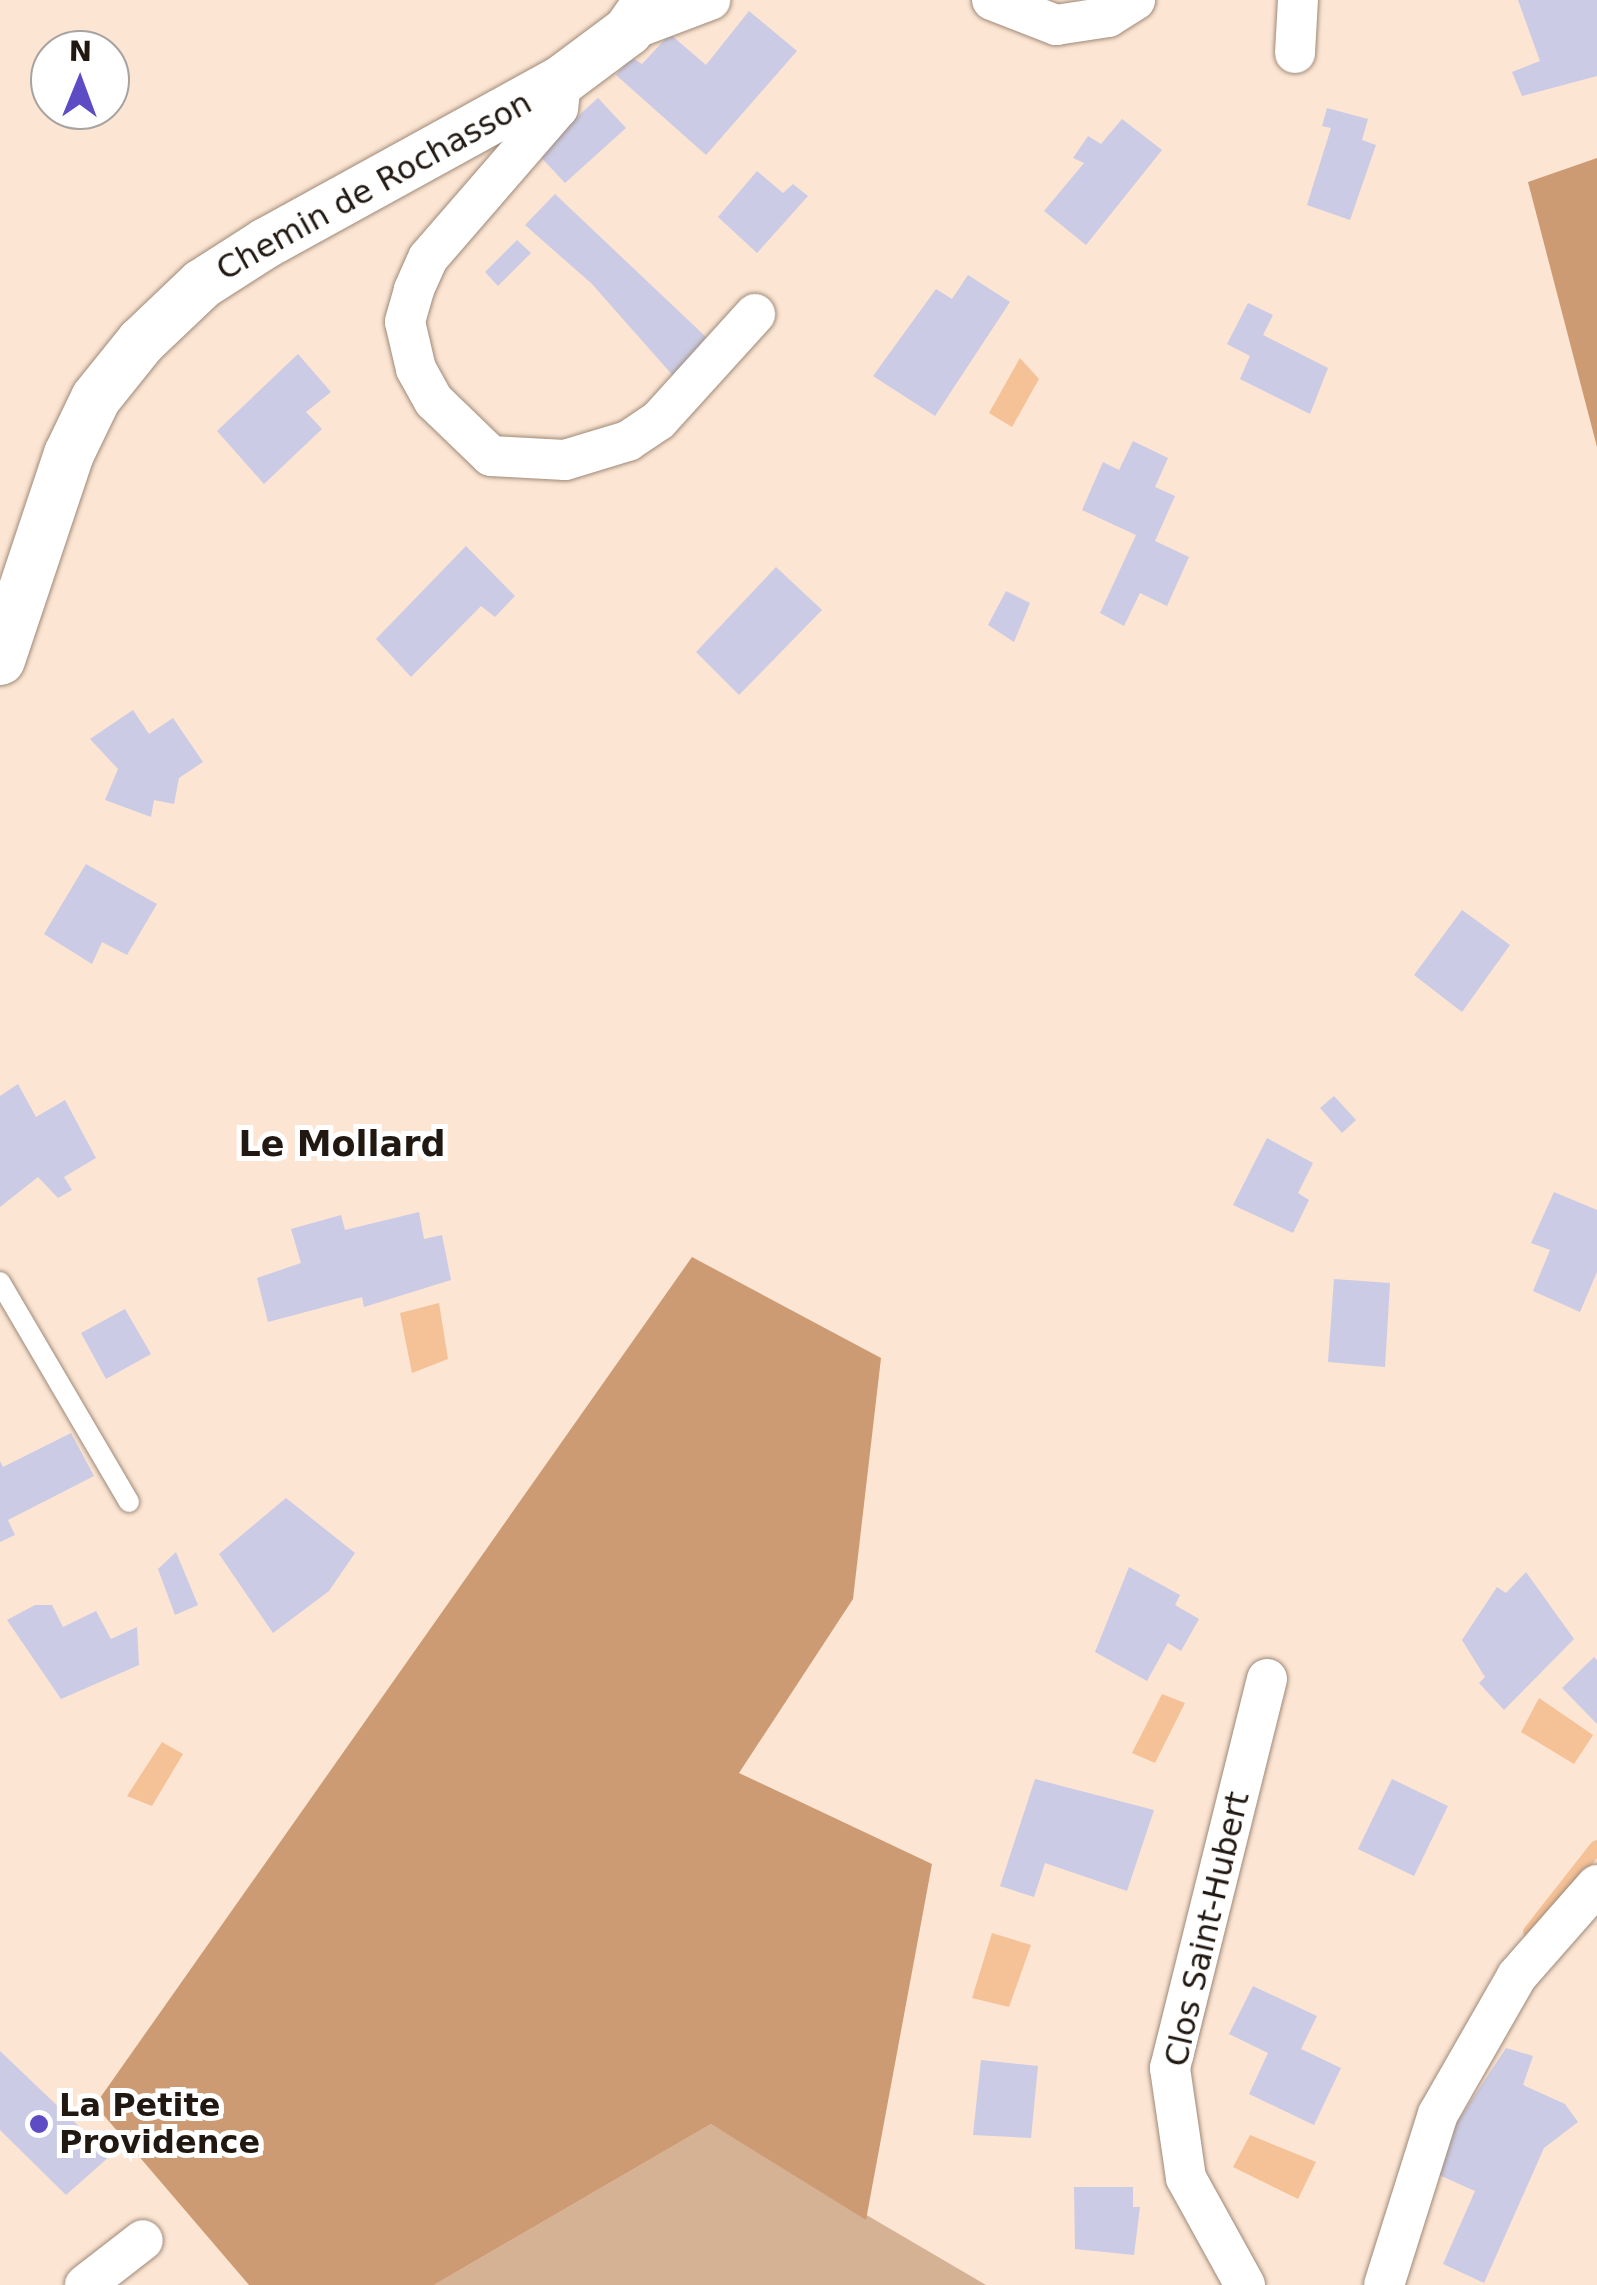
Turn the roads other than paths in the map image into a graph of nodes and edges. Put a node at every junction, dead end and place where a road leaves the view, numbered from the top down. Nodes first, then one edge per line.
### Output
1 (710, 0) edge
2 (992, 0) edge
3 (1136, 0) edge
4 (1298, 0) edge
5 (639, 16) edge
6 (1295, 54) dead end
7 (561, 81) junction
8 (755, 314) dead end
9 (0, 660) edge
10 (0, 1282) edge
11 (129, 1502) dead end
12 (1267, 1679) dead end
13 (1597, 1885) edge
14 (143, 2240) dead end
15 (86, 2285) edge
16 (1245, 2285) edge
17 (1384, 2285) edge

1 - 5 street, Chemin de Rochasson
2 - 3 street
4 - 6 street
5 - 7 street, Chemin de Rochasson
7 - 8 street, Chemin de Rochasson
7 - 9 street, Chemin de Rochasson
10 - 11 lane
12 - 16 street, Clos Saint-Hubert
13 - 17 street
14 - 15 street

